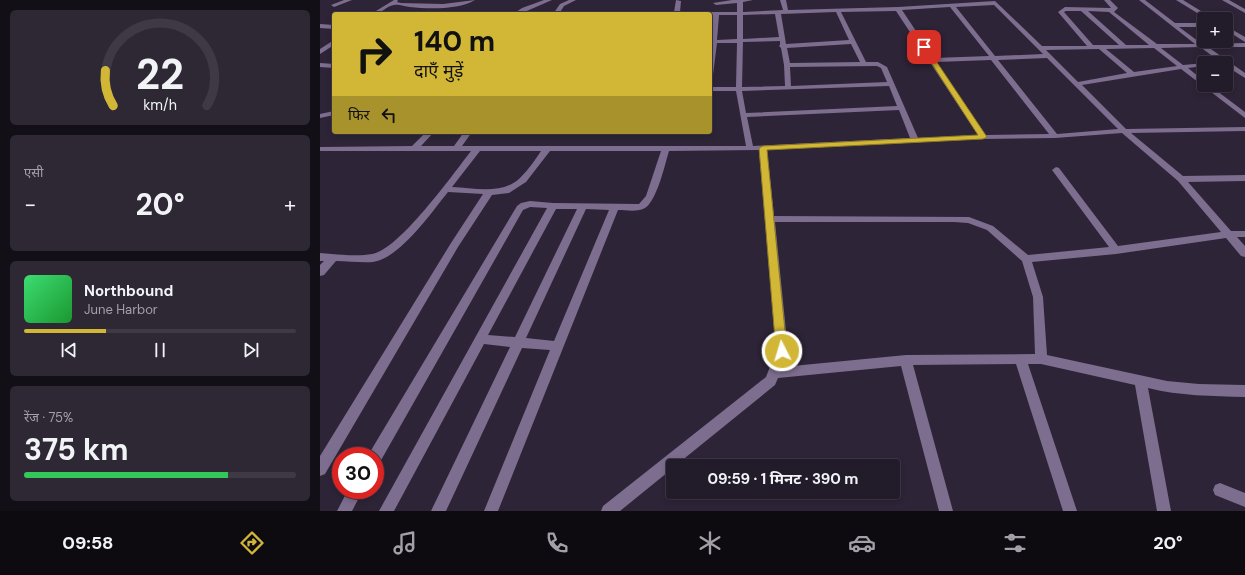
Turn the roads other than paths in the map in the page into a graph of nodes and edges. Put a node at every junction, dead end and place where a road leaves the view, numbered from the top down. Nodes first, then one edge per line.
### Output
1 (349, 0) edge
2 (398, 0) edge
3 (472, 0) edge
4 (548, 0) edge
5 (573, 0) edge
6 (678, 0) edge
7 (750, 0) edge
8 (783, 0) edge
9 (922, 0) edge
10 (1107, 0) edge
11 (1142, 0) edge
12 (1179, 0) edge
13 (1226, 0) edge
14 (1242, 0) edge
15 (740, 1) edge
16 (392, 3) junction
17 (716, 3) dead end
18 (334, 5) dead end
19 (952, 6) junction
20 (928, 7) junction
21 (898, 9) junction
22 (1082, 9) junction
23 (1112, 10) junction
24 (838, 11) junction
25 (1245, 11) edge
26 (377, 12) edge
27 (519, 12) edge
28 (557, 12) edge
29 (677, 12) edge
30 (1199, 12) edge
31 (740, 13) junction
32 (778, 13) junction
33 (786, 13) junction
34 (713, 14) edge
35 (1174, 25) junction
36 (1197, 25) edge
37 (320, 26) edge
38 (332, 27) edge
39 (1233, 30) edge
40 (1245, 31) edge
41 (1233, 33) edge
42 (781, 39) junction
43 (739, 40) junction
44 (1245, 40) edge
45 (332, 42) edge
46 (712, 42) edge
47 (853, 42) junction
48 (1197, 42) edge
49 (320, 43) edge
50 (332, 43) edge
51 (1197, 45) edge
52 (1233, 45) edge
53 (1245, 45) edge
54 (782, 46) junction
55 (1125, 46) junction
56 (1155, 46) junction
57 (1091, 47) junction
58 (1100, 47) junction
59 (1040, 48) junction
60 (1205, 48) edge
61 (320, 52) edge
62 (1048, 56) junction
63 (1216, 56) edge
64 (993, 58) junction
65 (932, 60) junction
66 (864, 64) junction
67 (320, 65) edge
68 (712, 65) edge
69 (787, 65) junction
70 (1197, 65) edge
71 (332, 66) edge
72 (1183, 68) junction
73 (1233, 68) edge
74 (1133, 75) junction
75 (1245, 76) edge
76 (1197, 79) edge
77 (891, 84) junction
78 (1077, 84) junction
79 (788, 88) junction
80 (712, 89) edge
81 (740, 89) junction
82 (1213, 92) edge
83 (901, 108) junction
84 (332, 113) edge
85 (743, 115) junction
86 (320, 116) edge
87 (1245, 116) edge
88 (1245, 129) edge
89 (1124, 131) junction
90 (428, 134) edge
91 (467, 134) edge
92 (1055, 136) junction
93 (983, 137) junction
94 (915, 140) junction
95 (750, 148) junction
96 (763, 148) junction
97 (320, 149) edge
98 (414, 149) junction
99 (456, 149) junction
100 (477, 149) junction
101 (547, 149) junction
102 (666, 149) junction
103 (1056, 170) dead end
104 (1245, 178) edge
105 (1181, 179) junction
106 (445, 189) junction
107 (489, 192) junction
108 (553, 206) junction
109 (583, 206) junction
110 (614, 208) junction
111 (770, 219) junction
112 (1228, 234) junction
113 (1245, 234) edge
114 (1116, 250) junction
115 (1245, 253) edge
116 (320, 257) edge
117 (333, 258) junction
118 (1026, 259) junction
119 (320, 272) edge
120 (480, 339) junction
121 (519, 342) junction
122 (558, 346) junction
123 (1020, 359) junction
124 (1041, 359) junction
125 (906, 360) junction
126 (774, 373) junction
127 (1140, 381) junction
128 (1245, 391) edge
129 (381, 447) edge
130 (320, 469) edge
131 (1220, 490) dead end
132 (351, 499) edge
133 (1245, 500) edge
134 (344, 511) edge
135 (386, 511) edge
136 (438, 511) edge
137 (491, 511) edge
138 (608, 511) edge
139 (946, 511) edge
140 (1070, 511) edge
141 (1164, 511) edge

1 - 18 street
2 - 16 street
3 - 16 street
4 - 27 street
5 - 28 street
6 - 29 street
7 - 15 street
8 - 33 street
9 - 20 street
10 - 23 street
11 - 35 street
12 - 30 street
13 - 14 street
13 - 25 street
15 - 17 street
15 - 31 street
16 - 26 street
19 - 20 street
19 - 59 street
19 - 64 street
20 - 21 street
21 - 24 street
21 - 65 street
22 - 23 street
22 - 55 street
22 - 57 street
23 - 56 street
24 - 33 street
24 - 47 street
31 - 32 street
31 - 34 street
31 - 43 street
32 - 33 street
32 - 42 street
34 - 46 street
35 - 36 street
35 - 48 street
37 - 38 street
39 - 40 street
41 - 44 street
42 - 43 street
42 - 54 street
43 - 46 street
43 - 81 street
45 - 49 street
46 - 68 street
47 - 54 street
47 - 66 street
50 - 61 street
51 - 56 street
52 - 53 street
54 - 69 street
55 - 56 street
55 - 58 street
56 - 72 street
57 - 58 street
57 - 59 street
58 - 74 street
59 - 62 street
60 - 63 street
62 - 64 street
62 - 78 street
64 - 65 street
64 - 92 street
65 - 93 street
66 - 69 street
66 - 77 street
67 - 71 street
69 - 79 street
70 - 72 street
72 - 74 street
72 - 76 street
73 - 75 street
74 - 78 street
77 - 79 street
77 - 83 street
78 - 89 street
79 - 81 street
80 - 81 street
81 - 85 street
82 - 87 street
83 - 85 street
83 - 94 street
84 - 86 street
85 - 95 street
88 - 89 street
89 - 92 street
89 - 105 street
90 - 98 street
91 - 99 street
92 - 93 street
93 - 94 street
94 - 96 street
95 - 96 street
95 - 102 street
96 - 111 street
97 - 98 street
98 - 99 street
99 - 100 street
100 - 101 street
100 - 106 street
101 - 102 street
101 - 107 street
102 - 110 street
103 - 114 street
104 - 105 street
105 - 112 street
106 - 107 street
106 - 117 street
107 - 130 street
108 - 109 street
108 - 120 street
108 - 129 street
109 - 110 street
109 - 121 street
110 - 122 street
111 - 118 street
111 - 126 street
112 - 113 street
112 - 114 street
112 - 115 street
114 - 118 street
116 - 117 street
117 - 119 street
118 - 124 street
120 - 121 street
120 - 135 street
121 - 122 street
121 - 136 street
122 - 137 street
123 - 124 street
123 - 125 street
123 - 140 street
124 - 127 street
125 - 126 street
125 - 139 street
126 - 138 street
127 - 128 street
127 - 141 street
131 - 133 street
132 - 134 street

